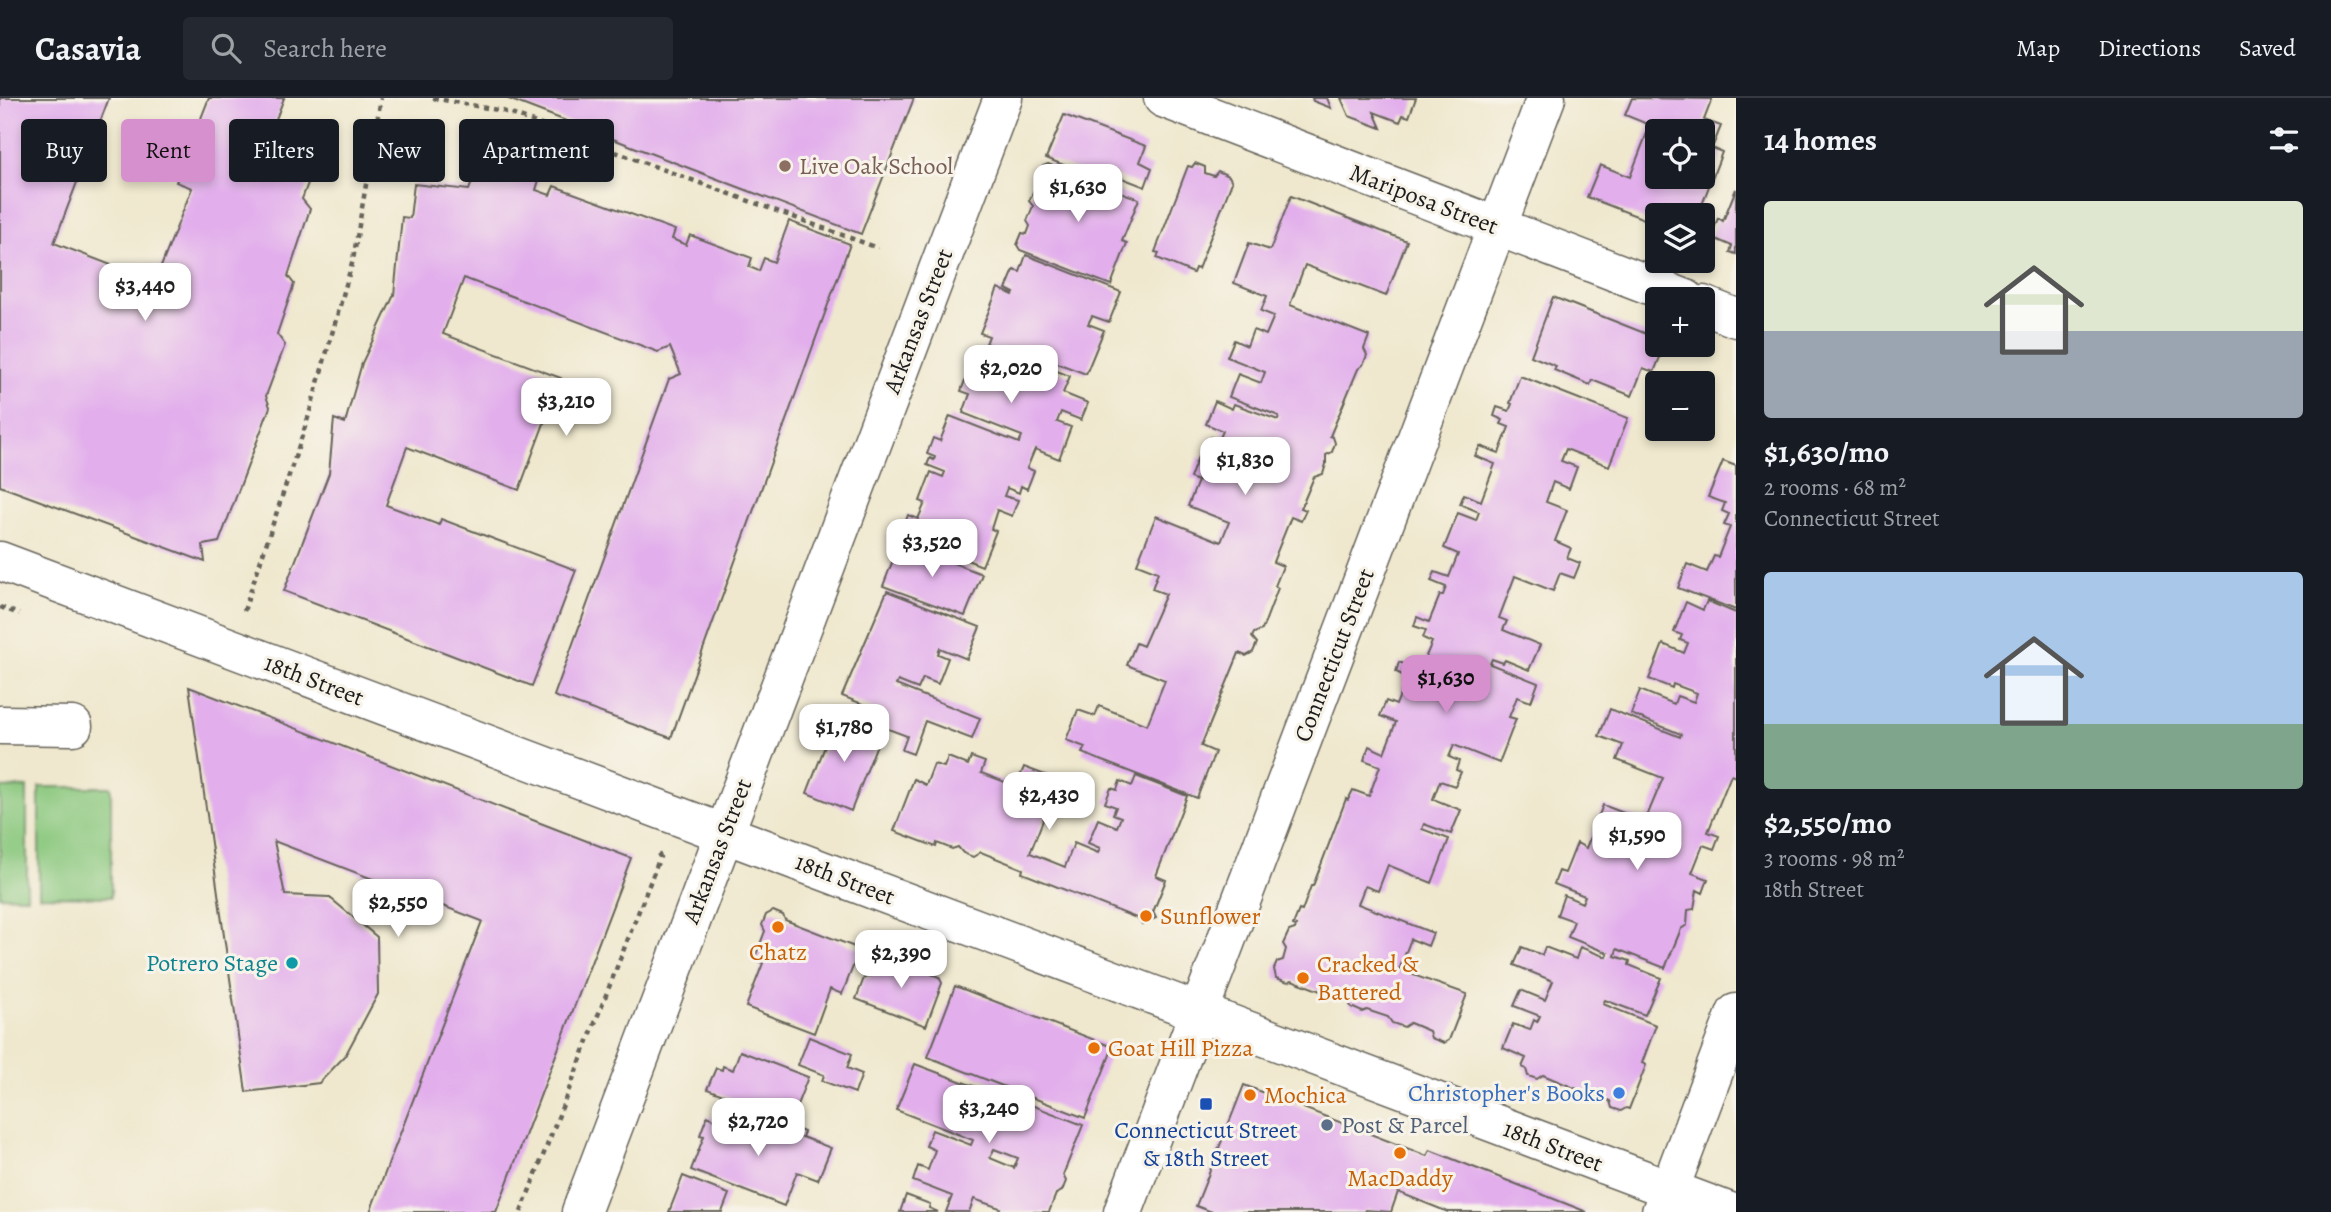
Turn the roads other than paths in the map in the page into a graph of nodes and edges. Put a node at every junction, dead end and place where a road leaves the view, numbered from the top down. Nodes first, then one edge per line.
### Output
1 (1003, 98) edge
2 (1163, 98) edge
3 (1546, 98) edge
4 (1496, 228) junction
5 (1654, 287) edge
6 (1715, 310) edge
7 (1736, 318) edge
8 (0, 561) edge
9 (0, 703) edge
10 (18, 725) edge
11 (73, 726) dead end
12 (724, 834) junction
13 (1199, 1013) junction
14 (1736, 1013) edge
15 (1665, 1201) edge
16 (581, 1212) edge
17 (1123, 1212) edge
18 (1730, 1212) edge

1 - 12 street, Arkansas Street
2 - 4 street, Mariposa Street
3 - 4 street, Connecticut Street
4 - 5 street, Mariposa Street
4 - 13 street, Connecticut Street
6 - 7 street
8 - 12 street, 18th Street
9 - 10 street
10 - 11 street
12 - 13 street, 18th Street
12 - 16 street, Arkansas Street
13 - 15 street, 18th Street
13 - 17 street, Connecticut Street
14 - 15 street
15 - 18 street, 18th Street

